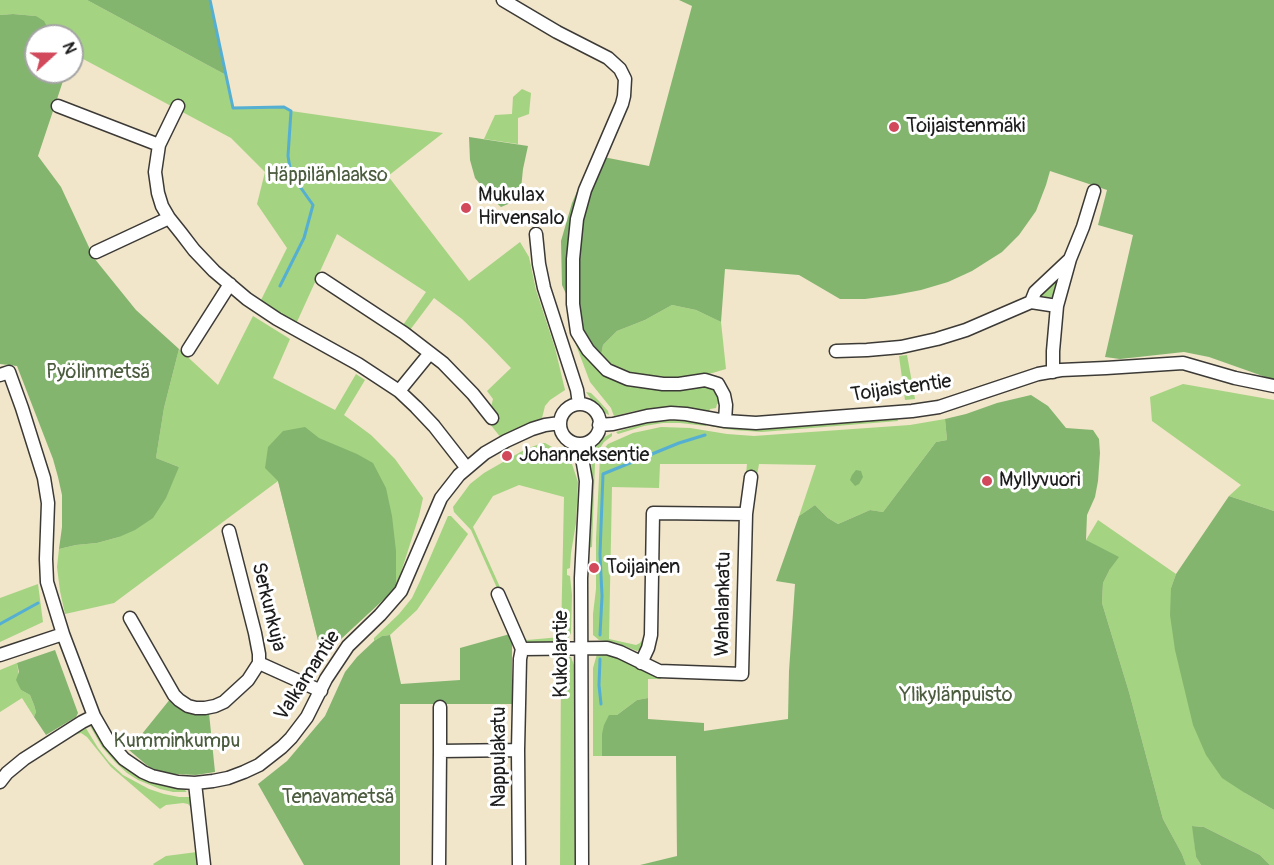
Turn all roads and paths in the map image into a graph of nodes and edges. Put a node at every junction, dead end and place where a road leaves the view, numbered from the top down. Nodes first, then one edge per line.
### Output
1 (503, 0) edge
2 (58, 106) dead end
3 (178, 106) dead end
4 (159, 146) junction
5 (1094, 191) dead end
6 (169, 218) junction
7 (536, 234) dead end
8 (96, 252) dead end
9 (1070, 259) junction
10 (322, 279) dead end
11 (230, 284) junction
12 (1031, 302) junction
13 (1057, 306) junction
14 (188, 350) dead end
15 (836, 351) dead end
16 (430, 353) junction
17 (1053, 372) junction
18 (4, 373) edge
19 (1274, 386) edge
20 (399, 392) junction
21 (579, 405) junction
22 (492, 418) dead end
23 (725, 421) junction
24 (560, 423) junction
25 (600, 425) junction
26 (578, 444) junction
27 (466, 467) junction
28 (751, 477) dead end
29 (746, 514) junction
30 (230, 531) dead end
31 (498, 594) dead end
32 (130, 618) dead end
33 (63, 634) junction
34 (581, 648) junction
35 (522, 649) junction
36 (0, 655) edge
37 (259, 663) junction
38 (641, 663) junction
39 (321, 691) junction
40 (440, 707) dead end
41 (94, 716) junction
42 (519, 750) junction
43 (440, 751) junction
44 (0, 782) edge
45 (195, 783) junction
46 (204, 865) edge
47 (439, 865) edge
48 (519, 865) edge
49 (582, 865) edge

1 - 23 street
2 - 4 street
3 - 4 street
4 - 6 street
5 - 9 street
6 - 8 street
6 - 11 street
7 - 21 street
9 - 12 street
9 - 13 street
10 - 16 street
11 - 14 street
11 - 20 street
12 - 13 street
12 - 15 street
13 - 17 street
16 - 20 street
16 - 22 street
17 - 19 street, Toijaistentie
17 - 23 street, Toijaistentie
18 - 33 street, Valkamantie
20 - 27 street
21 - 24 street
21 - 25 street
23 - 25 street, Toijaistentie
24 - 26 street
24 - 27 street, Valkamantie
25 - 26 street
26 - 34 street, Kukolantie
27 - 39 street, Valkamantie
28 - 29 street, Wahalankatu
29 - 38 street
29 - 38 street, Wahalankatu
30 - 37 street, Serkunkuja
31 - 35 street, Nappulakatu
32 - 37 street
33 - 36 street
33 - 41 street, Valkamantie
34 - 35 street
34 - 38 street, Wahalankatu
34 - 49 street, Kukolantie
35 - 42 street, Nappulakatu
37 - 39 street, Serkunkuja
39 - 45 street, Valkamantie
40 - 43 street
41 - 44 street
41 - 45 street, Valkamantie
42 - 43 street
42 - 48 street, Nappulakatu
43 - 47 street
45 - 46 street

